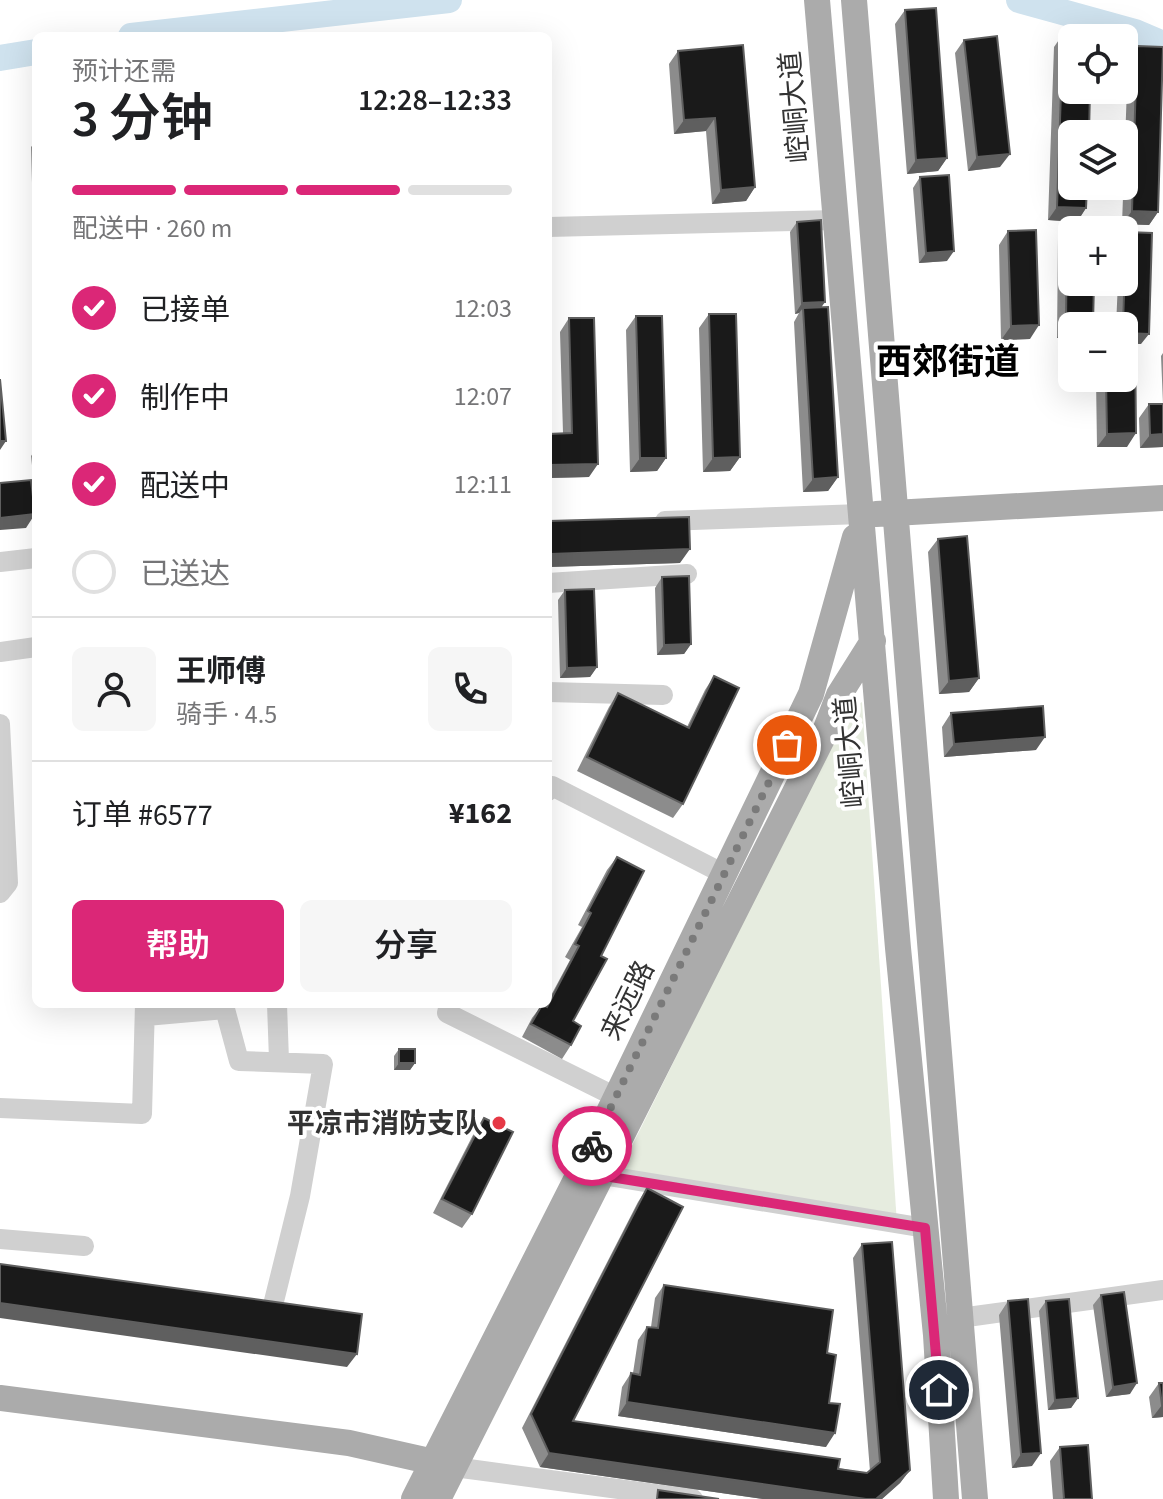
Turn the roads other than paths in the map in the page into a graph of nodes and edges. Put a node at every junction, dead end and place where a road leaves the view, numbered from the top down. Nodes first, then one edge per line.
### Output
1 (817, 0) edge
2 (854, 0) edge
3 (836, 220) junction
4 (552, 227) edge
5 (1163, 498) edge
6 (894, 513) junction
7 (861, 514) junction
8 (642, 521) edge
9 (32, 558) edge
10 (0, 562) edge
11 (687, 574) edge
12 (552, 583) edge
13 (901, 602) junction
14 (872, 642) junction
15 (32, 648) edge
16 (0, 652) edge
17 (552, 692) edge
18 (663, 695) dead end
19 (0, 724) edge
20 (552, 786) edge
21 (724, 874) junction
22 (0, 893) edge
23 (185, 1008) edge
24 (226, 1008) edge
25 (277, 1008) edge
26 (448, 1008) edge
27 (145, 1010) edge
28 (279, 1060) junction
29 (616, 1097) junction
30 (0, 1108) edge
31 (591, 1174) junction
32 (925, 1228) junction
33 (0, 1239) edge
34 (84, 1246) dead end
35 (1163, 1290) edge
36 (274, 1301) edge
37 (960, 1318) junction
38 (0, 1398) edge
39 (444, 1464) junction
40 (414, 1499) edge
41 (438, 1499) edge
42 (693, 1499) edge
43 (946, 1499) edge
44 (975, 1499) edge

1 - 3 main road, 崆峒大道
2 - 6 main road
3 - 4 street
3 - 7 main road, 崆峒大道
5 - 6 main road
6 - 7 main road
6 - 13 main road
7 - 8 street
7 - 14 main road, 崆峒大道
7 - 21 main road, 来远路
9 - 10 street
11 - 12 street
13 - 14 main road, 来远路
13 - 37 main road
14 - 31 main road, 来远路
14 - 32 main road, 崆峒大道
15 - 16 street
17 - 18 street
19 - 22 street
20 - 21 street
21 - 29 main road, 来远路
23 - 27 street
24 - 28 street
25 - 28 street
26 - 29 street
27 - 30 street
28 - 36 street
29 - 31 main road, 来远路
31 - 32 street
31 - 39 main road, 来远路
32 - 43 main road, 崆峒大道
33 - 34 street
35 - 37 street
37 - 44 main road
38 - 39 main road
39 - 40 main road, 来远路
39 - 41 main road, 来远路
39 - 42 street

